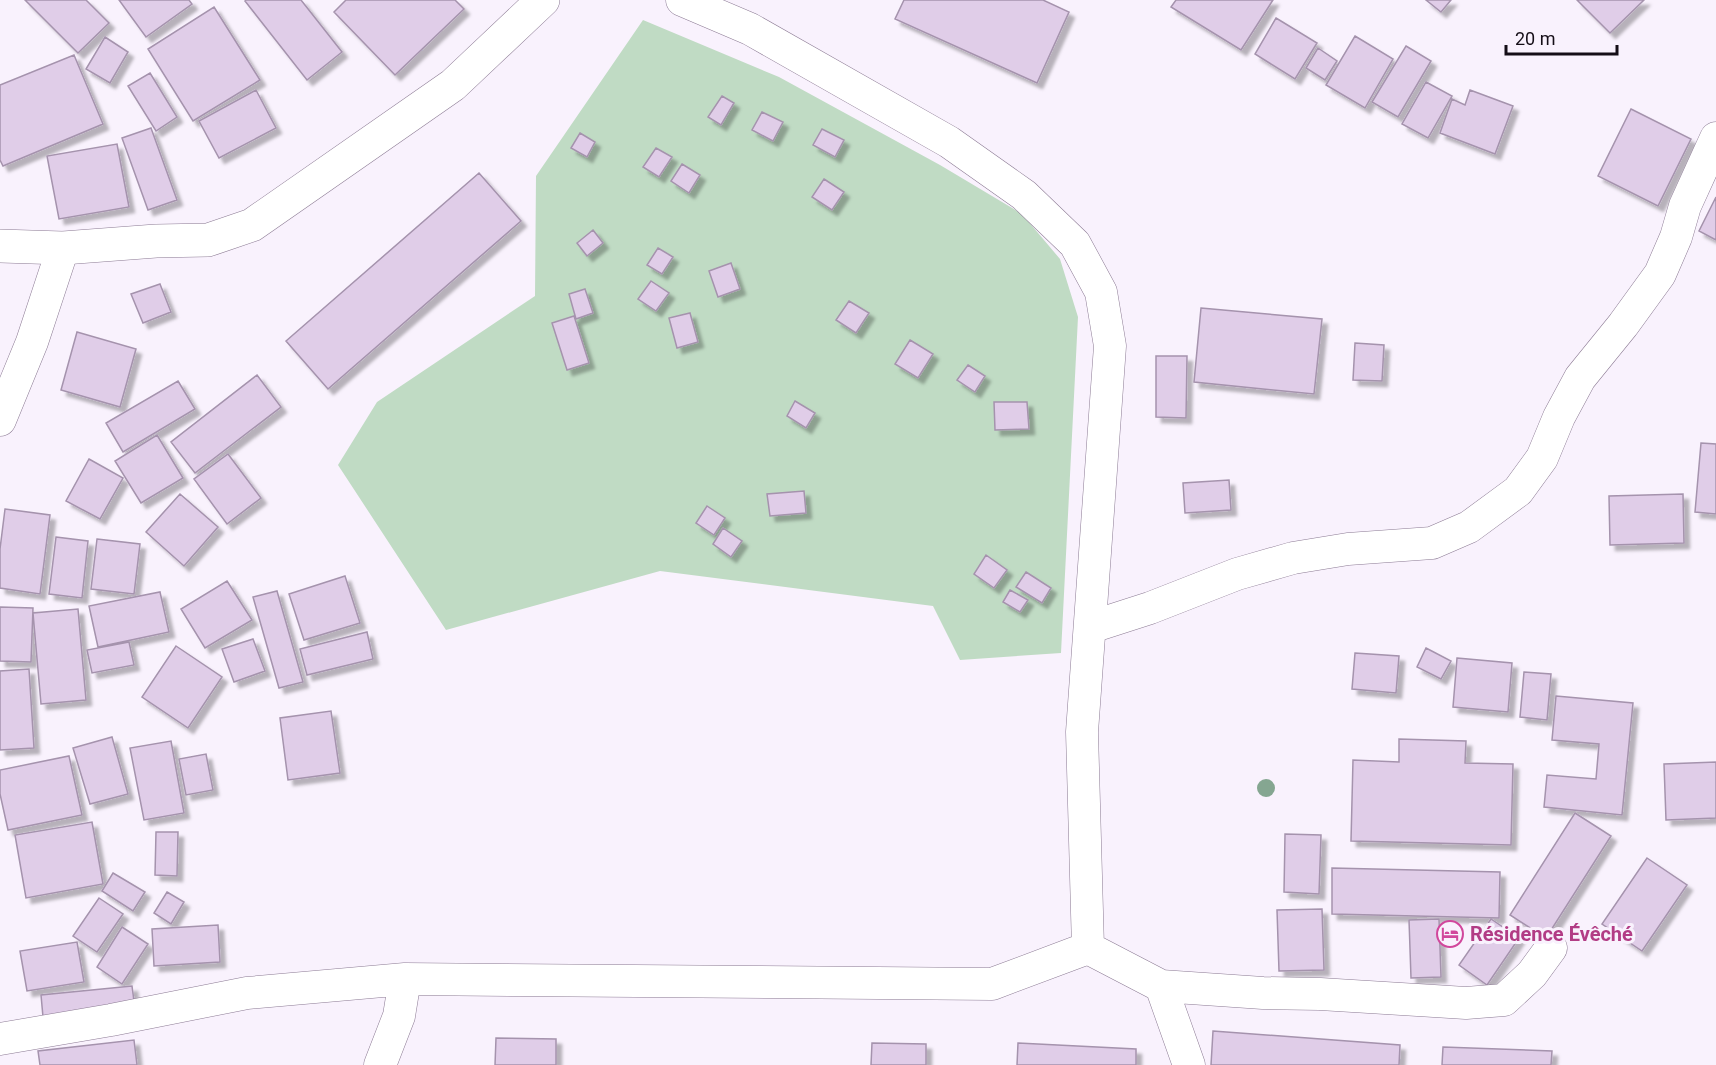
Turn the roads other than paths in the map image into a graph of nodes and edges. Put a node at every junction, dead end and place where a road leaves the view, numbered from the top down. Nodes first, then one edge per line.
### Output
1 (543, 0) edge
2 (682, 0) edge
3 (1716, 138) edge
4 (0, 246) edge
5 (63, 248) junction
6 (0, 420) edge
7 (1091, 627) junction
8 (1088, 948) junction
9 (1551, 948) dead end
10 (405, 979) junction
11 (1161, 986) junction
12 (0, 1039) edge
13 (380, 1065) edge
14 (1189, 1065) edge

1 - 5 street
2 - 7 street
3 - 7 street
4 - 5 street
5 - 6 street
7 - 8 street
8 - 10 street
8 - 11 street
9 - 11 street
10 - 12 street
10 - 13 street
11 - 14 street

